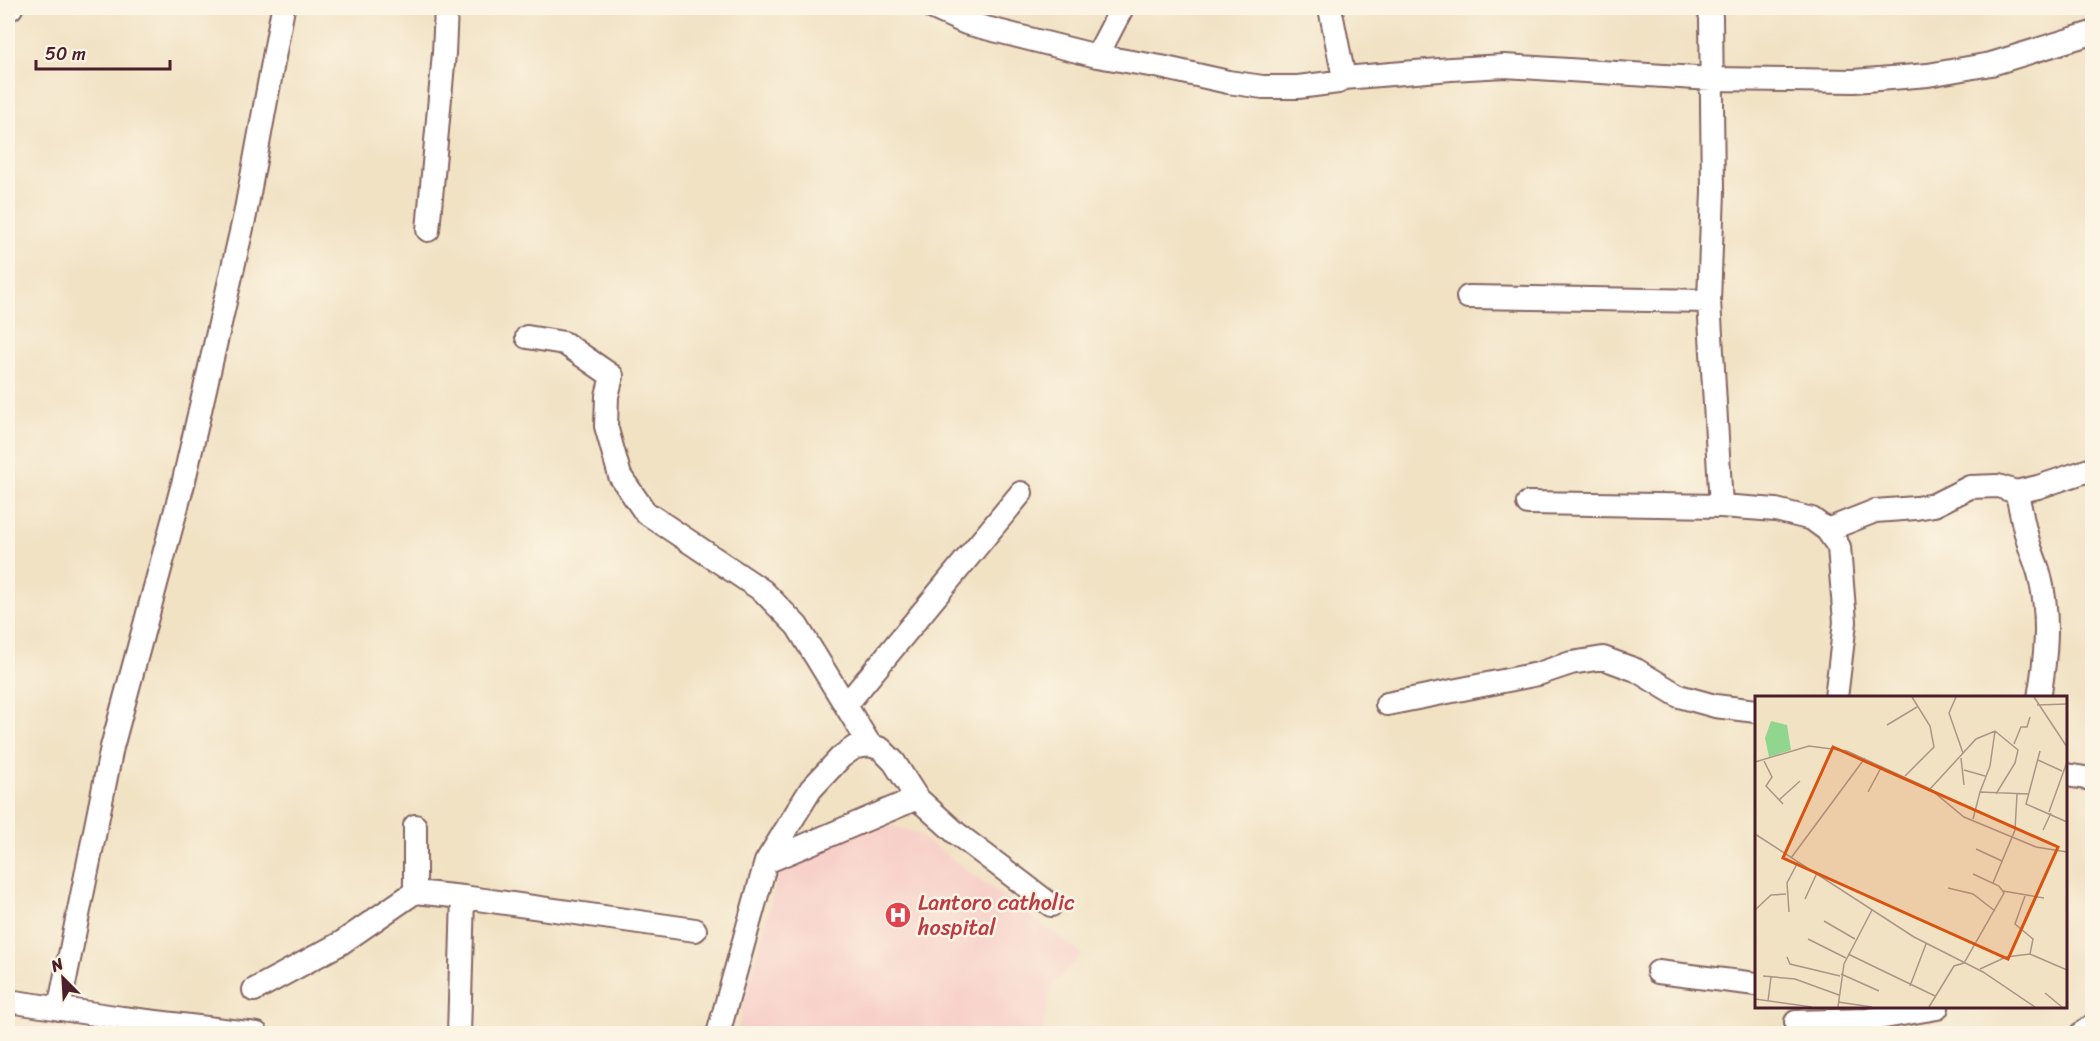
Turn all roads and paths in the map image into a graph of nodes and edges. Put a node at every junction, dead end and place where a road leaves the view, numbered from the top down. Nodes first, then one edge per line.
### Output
1 (283, 8) edge
2 (446, 8) edge
3 (933, 8) edge
4 (1122, 8) edge
5 (1330, 8) edge
6 (1708, 8) edge
7 (2092, 33) edge
8 (1097, 56) junction
9 (1344, 78) junction
10 (1712, 79) junction
11 (428, 230) dead end
12 (1468, 297) dead end
13 (1709, 301) junction
14 (527, 337) dead end
15 (2092, 469) edge
16 (2016, 492) junction
17 (1021, 493) dead end
18 (1528, 503) dead end
19 (1721, 506) junction
20 (1827, 530) junction
21 (1836, 696) edge
22 (2039, 696) edge
23 (1387, 704) dead end
24 (846, 705) junction
25 (1755, 711) edge
26 (870, 745) junction
27 (2067, 775) edge
28 (2092, 779) edge
29 (917, 798) junction
30 (415, 826) dead end
31 (766, 861) junction
32 (415, 892) junction
33 (463, 897) junction
34 (1051, 905) dead end
35 (695, 930) dead end
36 (1658, 972) dead end
37 (1755, 984) edge
38 (254, 990) dead end
39 (8, 1001) edge
40 (1938, 1008) dead end
41 (59, 1009) junction
42 (1796, 1021) edge
43 (121, 1026) edge
44 (2092, 1026) edge
45 (257, 1034) edge
46 (459, 1034) edge
47 (718, 1034) edge
48 (2081, 1034) edge

1 - 41 street
2 - 11 street
3 - 8 street
4 - 8 street
5 - 9 street
6 - 10 street
7 - 10 street
8 - 9 street
9 - 10 street
10 - 13 street
12 - 13 street
13 - 19 street
14 - 24 street
15 - 16 street
16 - 20 street
16 - 22 street
17 - 24 street
18 - 19 street
19 - 20 street
20 - 21 street
23 - 25 street
24 - 26 street
26 - 29 street
26 - 31 street
27 - 28 street
29 - 31 street
29 - 34 street
30 - 32 street
31 - 47 street
32 - 33 street
32 - 38 street
33 - 35 street
33 - 46 street
36 - 37 street
39 - 41 street
40 - 42 street
41 - 43 street
43 - 45 street
44 - 48 street

